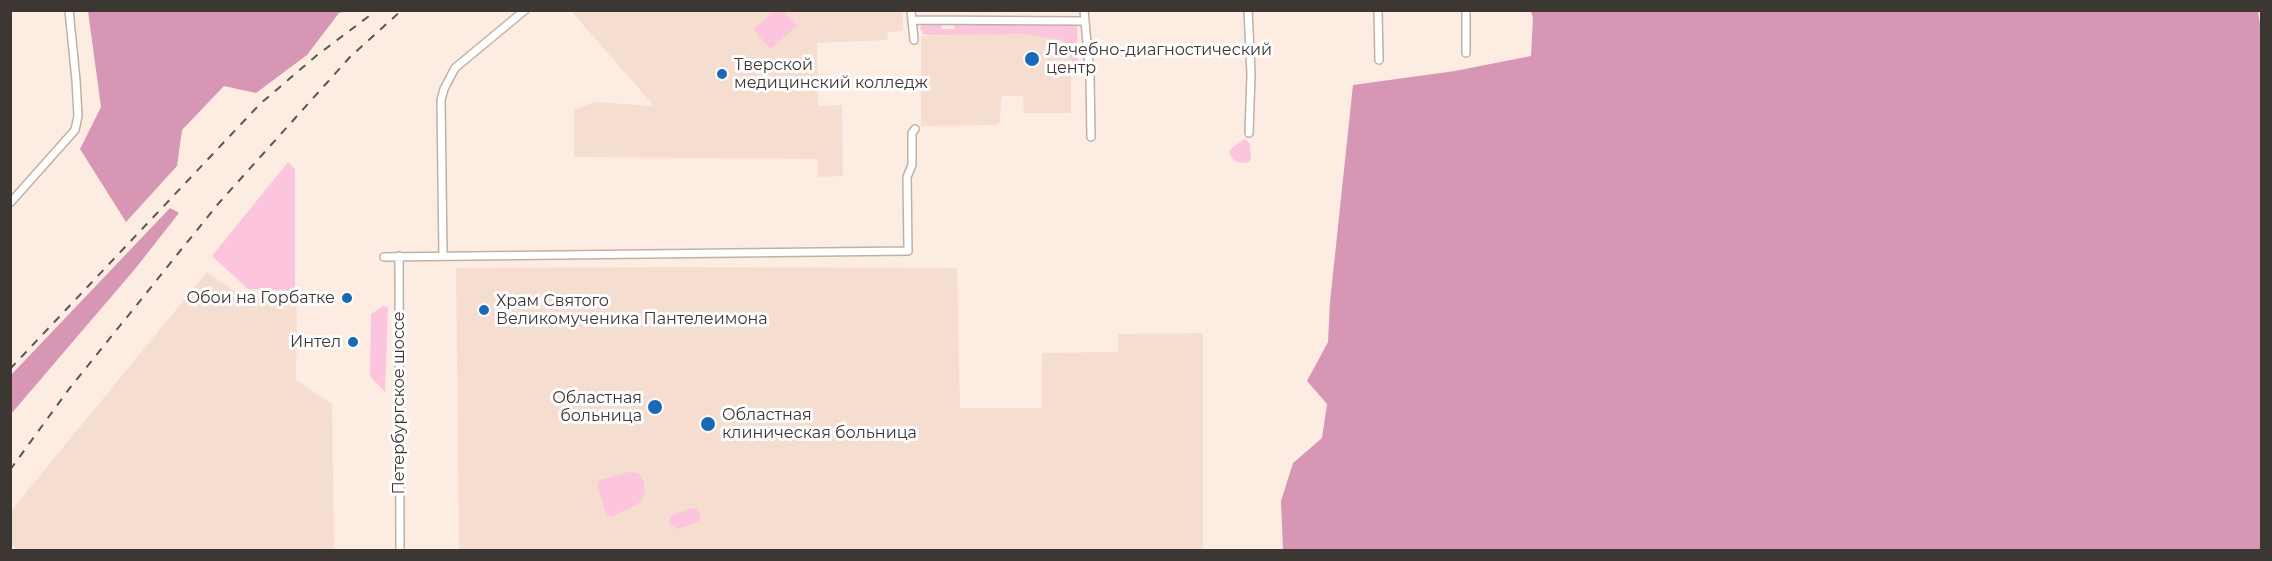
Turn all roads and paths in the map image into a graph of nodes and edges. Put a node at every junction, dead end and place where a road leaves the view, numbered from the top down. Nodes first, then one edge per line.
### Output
1 (69, 10) edge
2 (525, 10) edge
3 (911, 10) edge
4 (1084, 10) edge
5 (1248, 10) edge
6 (1378, 10) edge
7 (1467, 10) edge
8 (913, 20) junction
9 (1084, 21) junction
10 (914, 40) dead end
11 (1466, 53) dead end
12 (1379, 60) dead end
13 (915, 129) dead end
14 (1250, 133) dead end
15 (1090, 137) dead end
16 (10, 203) edge
17 (399, 256) junction
18 (443, 256) junction
19 (384, 257) dead end
20 (400, 550) edge

1 - 16 street
2 - 18 street
3 - 8 street
4 - 9 street
5 - 14 street
6 - 12 street
7 - 11 street
8 - 9 street
8 - 10 street
9 - 15 street
13 - 18 street
17 - 18 street
17 - 19 street
17 - 20 street, Петербургское шоссе

